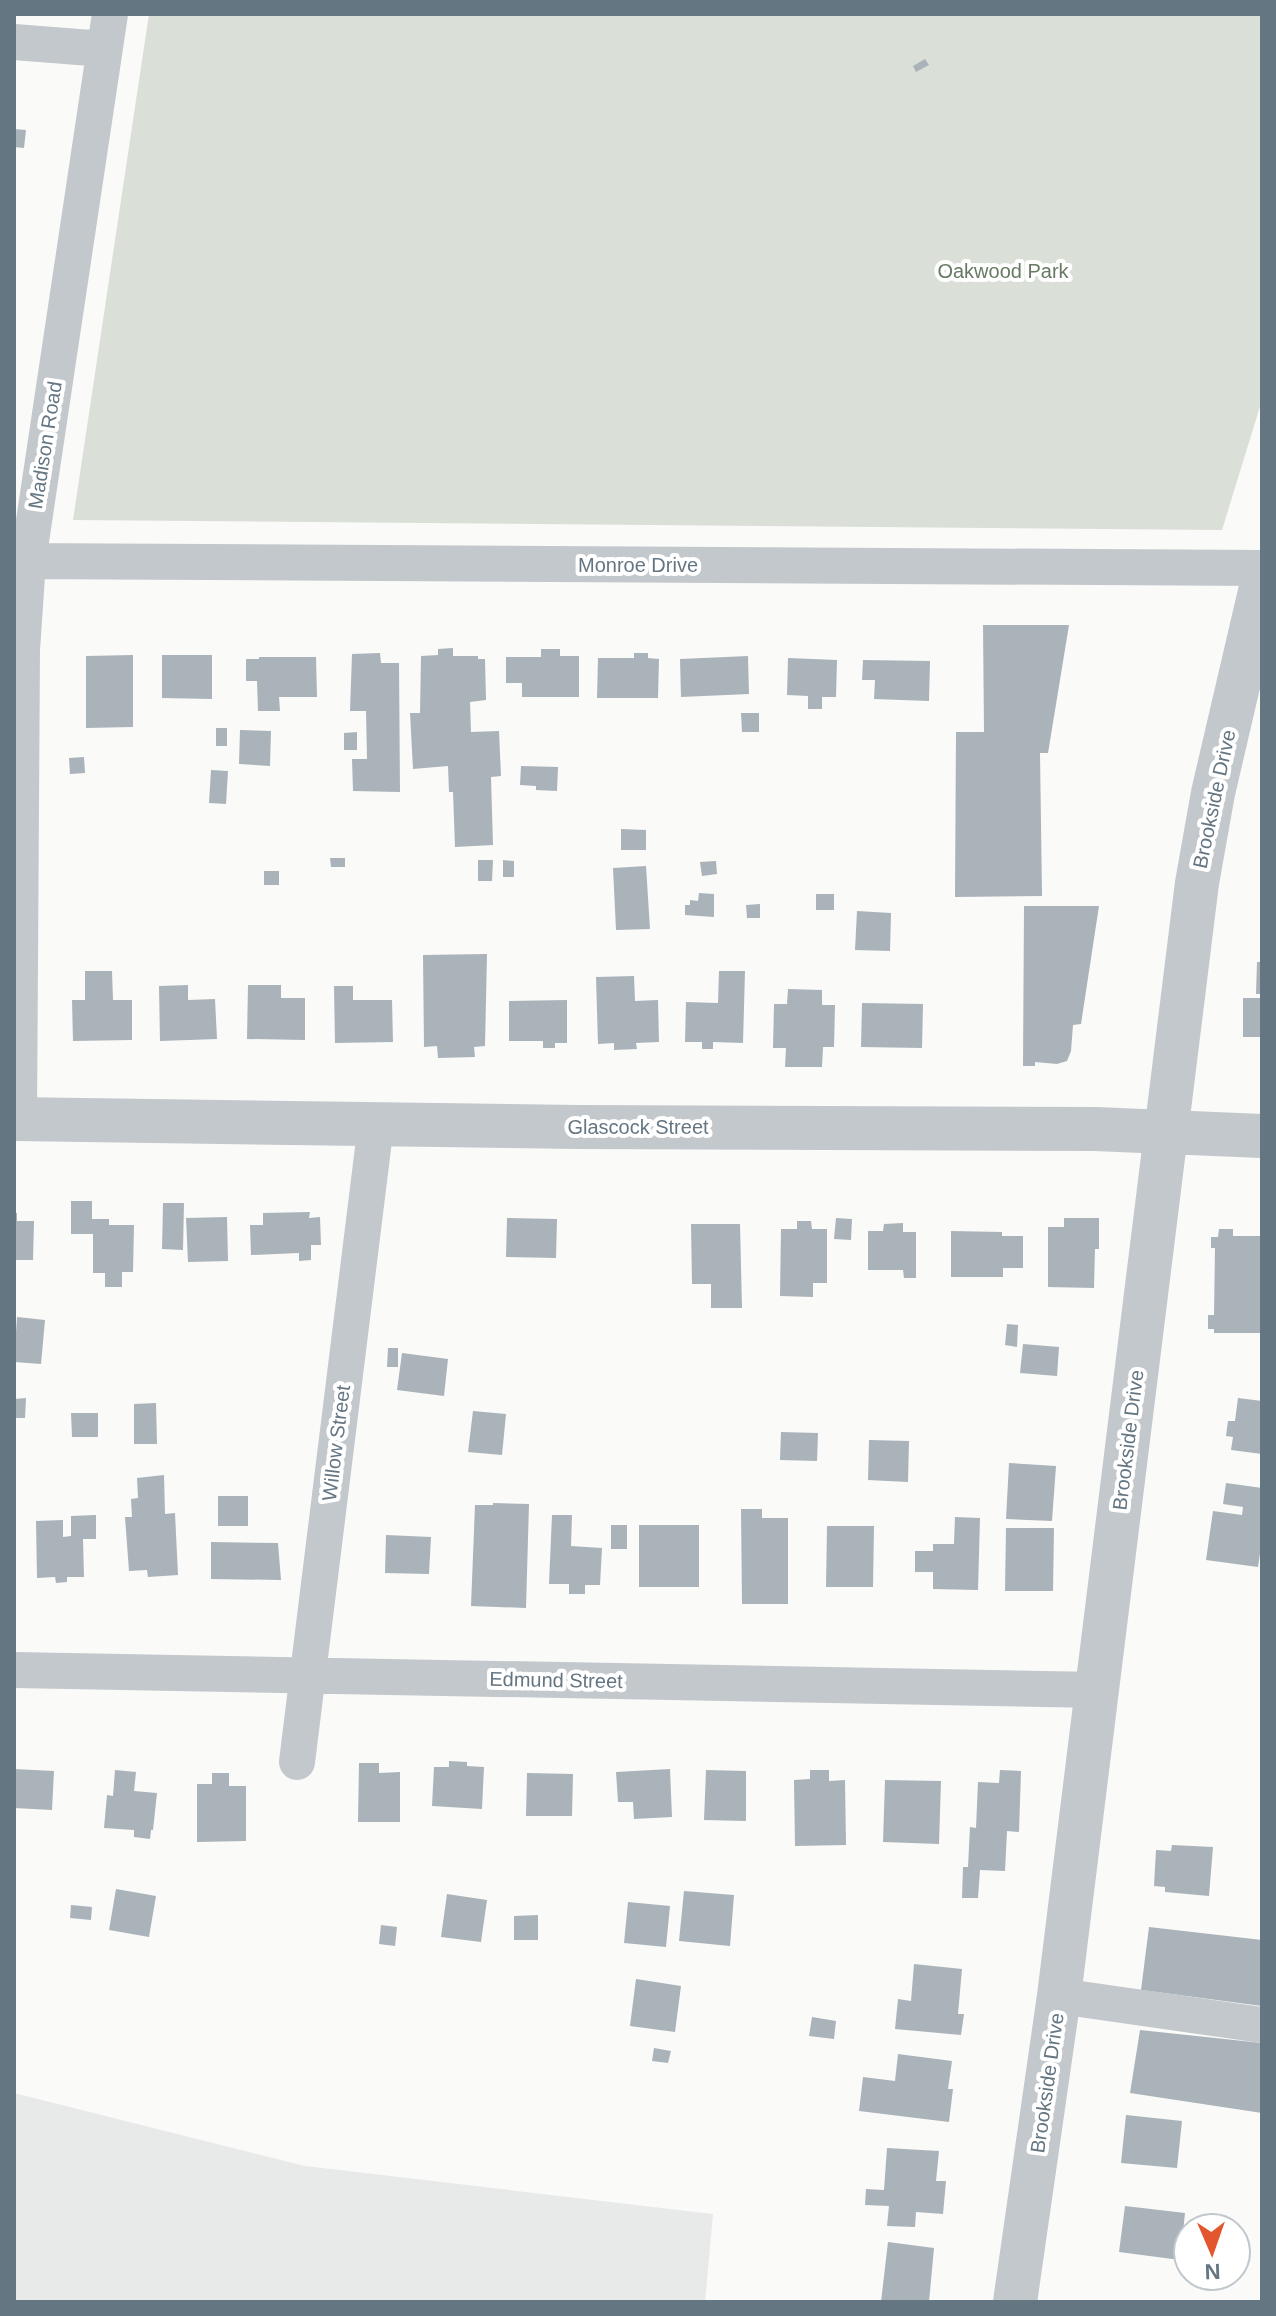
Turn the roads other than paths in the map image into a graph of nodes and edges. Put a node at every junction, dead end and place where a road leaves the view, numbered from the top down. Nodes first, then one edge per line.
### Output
1 (107, 31) edge
2 (14, 42) edge
3 (21, 561) edge
4 (1262, 568) edge
5 (1262, 583) edge
6 (17, 1119) edge
7 (376, 1124) junction
8 (1164, 1133) junction
9 (1262, 1136) edge
10 (14, 1670) edge
11 (307, 1676) junction
12 (1098, 1690) junction
13 (297, 1762) dead end
14 (1059, 1996) junction
15 (1262, 2025) edge
16 (1015, 2302) edge

1 - 2 street
1 - 3 street, Madison Road
3 - 4 street, Monroe Drive
3 - 6 street, Madison Road
5 - 8 street, Brookside Drive
6 - 7 street, Glascock Street
7 - 8 street, Glascock Street
7 - 11 street, Willow Street
8 - 9 street, Glascock Street
8 - 12 street, Brookside Drive
10 - 11 street, Edmund Street
11 - 12 street, Edmund Street
11 - 13 street, Willow Street
12 - 14 street, Brookside Drive
14 - 15 street
14 - 16 street, Brookside Drive

